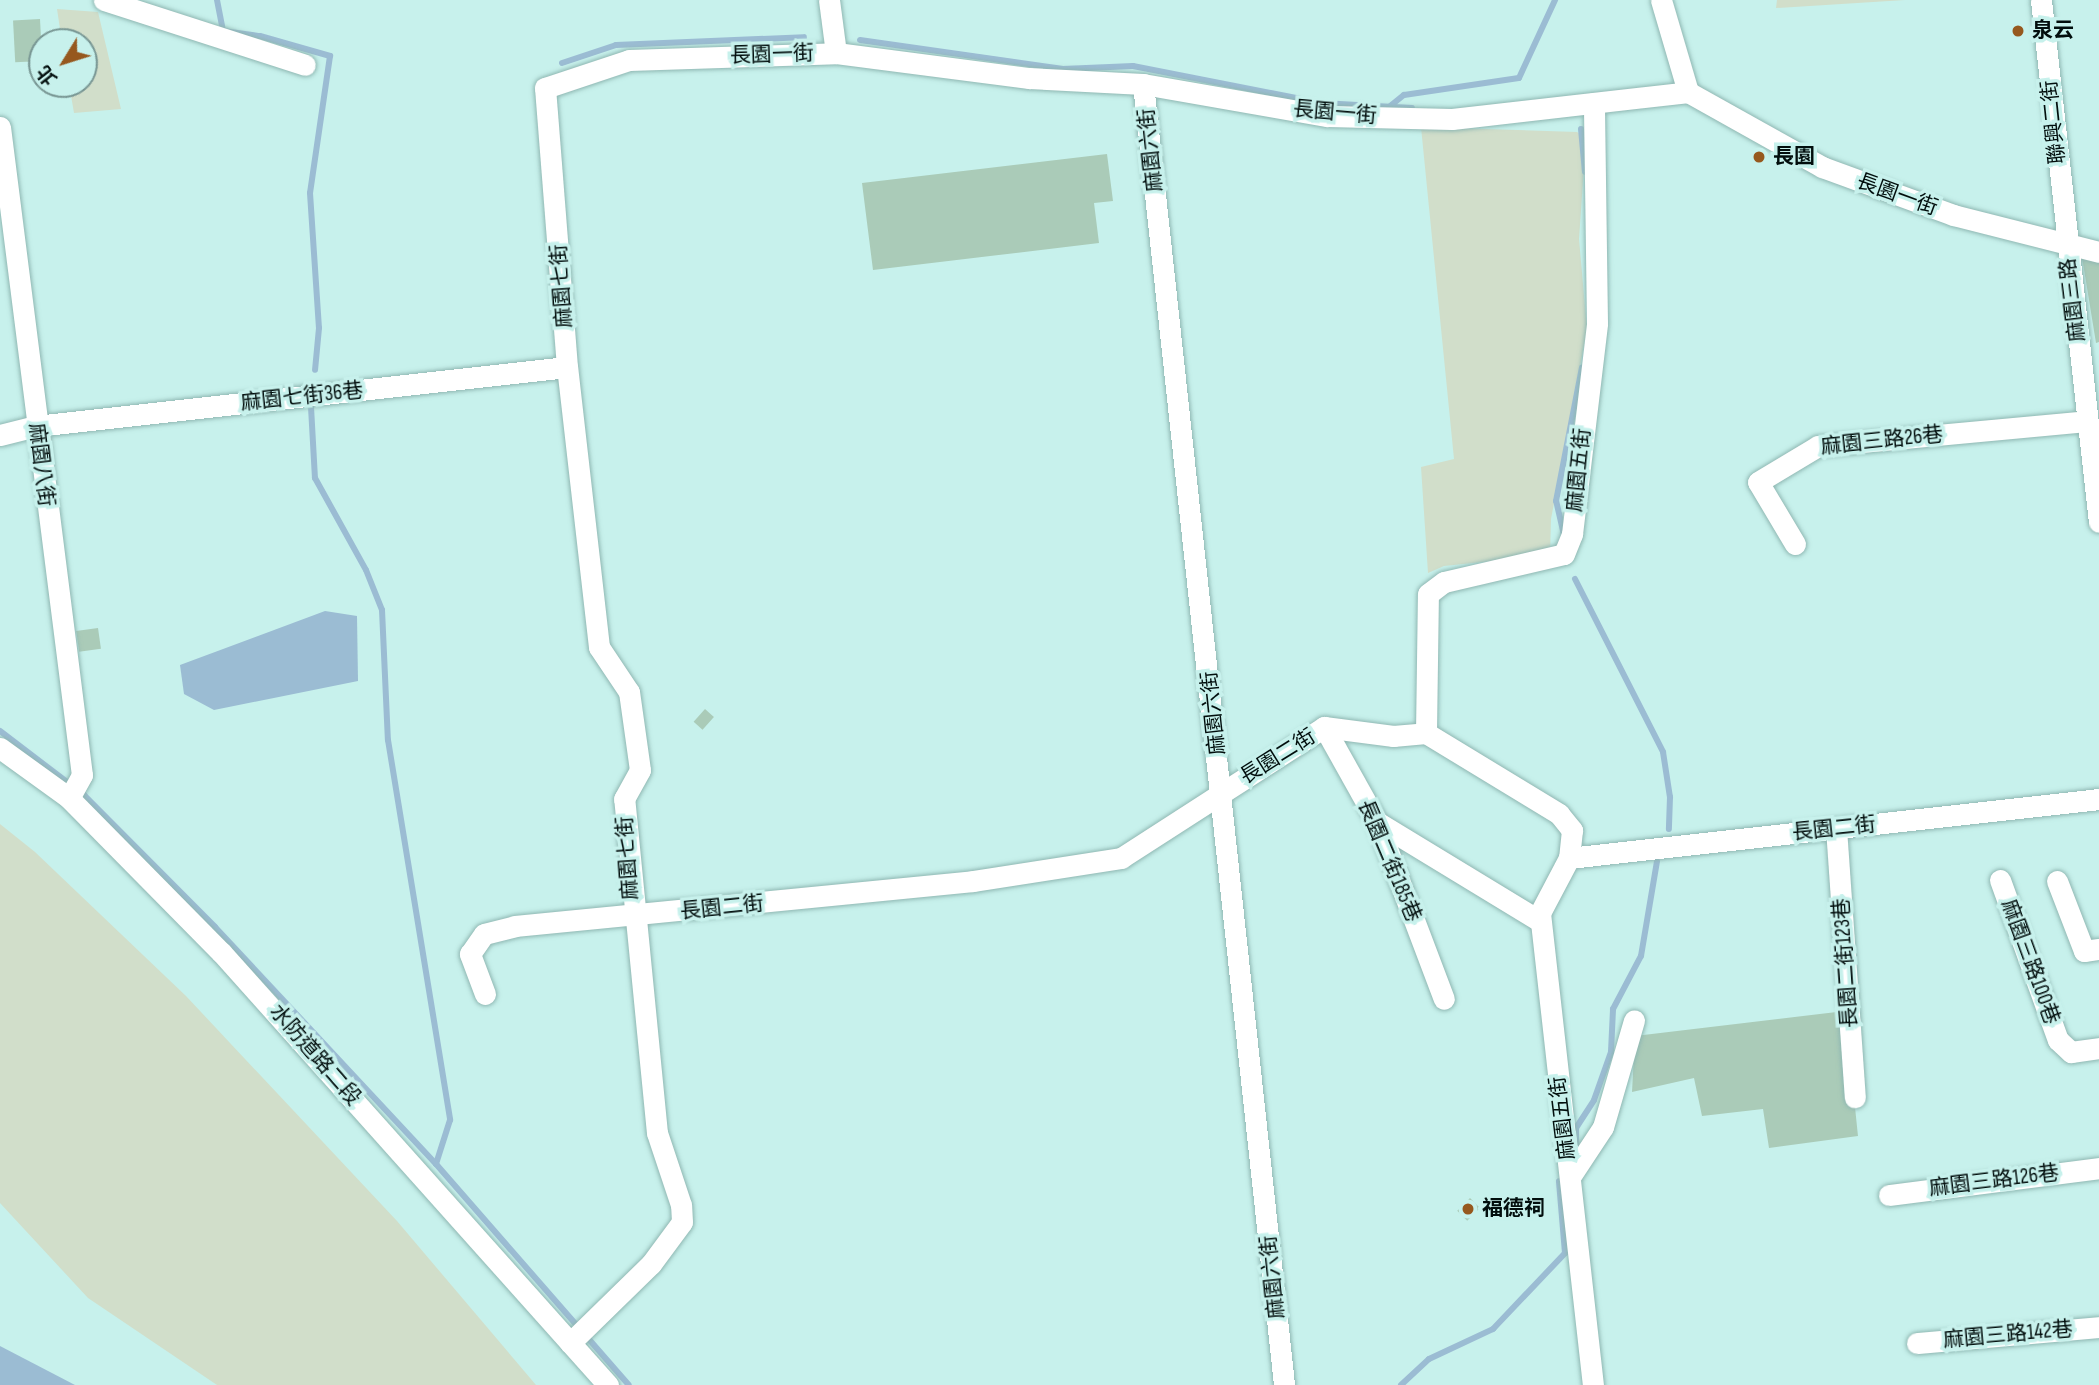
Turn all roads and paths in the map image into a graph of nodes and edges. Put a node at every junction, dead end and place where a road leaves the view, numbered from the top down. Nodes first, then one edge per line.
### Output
1 (104, 0) edge
2 (829, 0) edge
3 (1661, 0) edge
4 (2041, 0) edge
5 (836, 53) junction
6 (305, 65) dead end
7 (1143, 84) junction
8 (545, 88) joint
9 (1689, 92) junction
10 (1594, 103) junction
11 (0, 127) edge
12 (2067, 244) junction
13 (2099, 252) edge
14 (567, 367) junction
15 (2087, 421) junction
16 (36, 426) junction
17 (0, 435) edge
18 (2099, 522) edge
19 (1795, 544) dead end
20 (1324, 727) junction
21 (1426, 733) junction
22 (0, 748) edge
23 (1223, 792) junction
24 (69, 798) junction
25 (2099, 799) edge
26 (1377, 822) junction
27 (1836, 828) junction
28 (1569, 858) junction
29 (2000, 880) dead end
30 (2057, 881) dead end
31 (632, 917) junction
32 (1540, 921) junction
33 (2099, 948) edge
34 (485, 994) dead end
35 (1444, 999) dead end
36 (1634, 1020) dead end
37 (2099, 1048) edge
38 (1856, 1097) dead end
39 (2099, 1168) edge
40 (1570, 1177) junction
41 (1889, 1195) dead end
42 (2099, 1327) edge
43 (570, 1343) junction
44 (1917, 1343) dead end
45 (608, 1385) edge
46 (1284, 1385) edge
47 (1593, 1385) edge

1 - 6 street
2 - 5 street
3 - 9 street
4 - 12 street, 聯興二街
5 - 7 street, 長園一街
5 - 8 street, 長園一街
7 - 10 street, 長園一街
7 - 23 street, 麻園六街
8 - 14 street, 麻園七街
9 - 10 street, 長園一街
9 - 12 street, 長園一街
10 - 21 street, 麻園五街
11 - 16 street, 麻園八街
12 - 13 street, 長園一街
12 - 15 street, 麻園三路
14 - 16 street, 麻園七街36巷
14 - 31 street, 麻園七街
15 - 18 street, 麻園三路
15 - 19 street, 麻園三路26巷
16 - 17 street, 麻園七街36巷
16 - 24 street, 麻園八街
20 - 21 street, 長園二街
20 - 23 street, 長園二街
20 - 26 street, 長園二街185巷
21 - 28 street
22 - 24 street, 水防道路二段
23 - 31 street, 長園二街
23 - 46 street, 麻園六街
24 - 43 street, 水防道路二段
25 - 27 street, 長園二街
26 - 32 street
26 - 35 street, 長園二街185巷
27 - 28 street, 長園二街
27 - 38 street, 長園二街123巷
28 - 32 street, 麻園五街
29 - 37 street, 麻園三路100巷
30 - 33 street
31 - 34 street, 長園二街
31 - 43 street, 麻園七街
32 - 40 street, 麻園五街
36 - 40 street
39 - 41 street, 麻園三路126巷
40 - 47 street, 麻園五街
42 - 44 street, 麻園三路142巷
43 - 45 street, 水防道路二段

